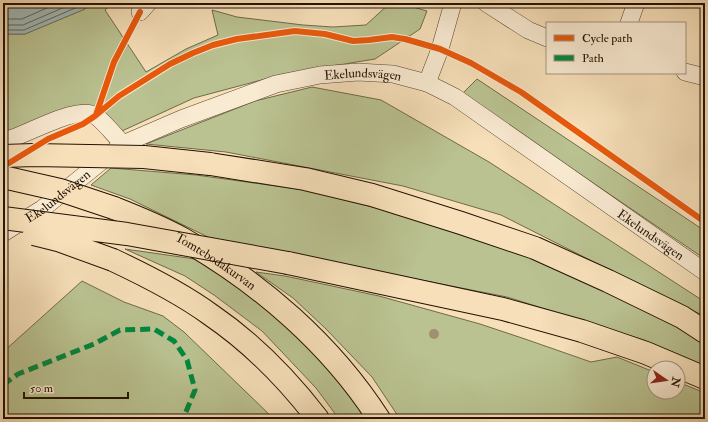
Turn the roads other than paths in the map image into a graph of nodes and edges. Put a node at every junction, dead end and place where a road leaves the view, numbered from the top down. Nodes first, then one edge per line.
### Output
1 (453, 3) edge
2 (486, 3) edge
3 (636, 3) edge
4 (630, 22) edge
5 (546, 38) edge
6 (686, 72) edge
7 (705, 77) edge
8 (427, 83) junction
9 (3, 141) edge
10 (122, 144) junction
11 (3, 156) edge
12 (3, 177) edge
13 (3, 218) edge
14 (3, 228) edge
15 (3, 233) edge
16 (705, 272) edge
17 (705, 332) edge
18 (705, 378) edge
19 (318, 419) edge
20 (379, 419) edge

1 - 8 street
2 - 5 street
3 - 4 street
6 - 7 street
8 - 10 street, Ekelundsvägen
8 - 16 street, Ekelundsvägen
9 - 10 street
10 - 15 street, Ekelundsvägen
11 - 17 highway, bridge
12 - 20 highway, Tomtebodakurvan, bridge
13 - 18 highway, bridge
14 - 19 highway, bridge

